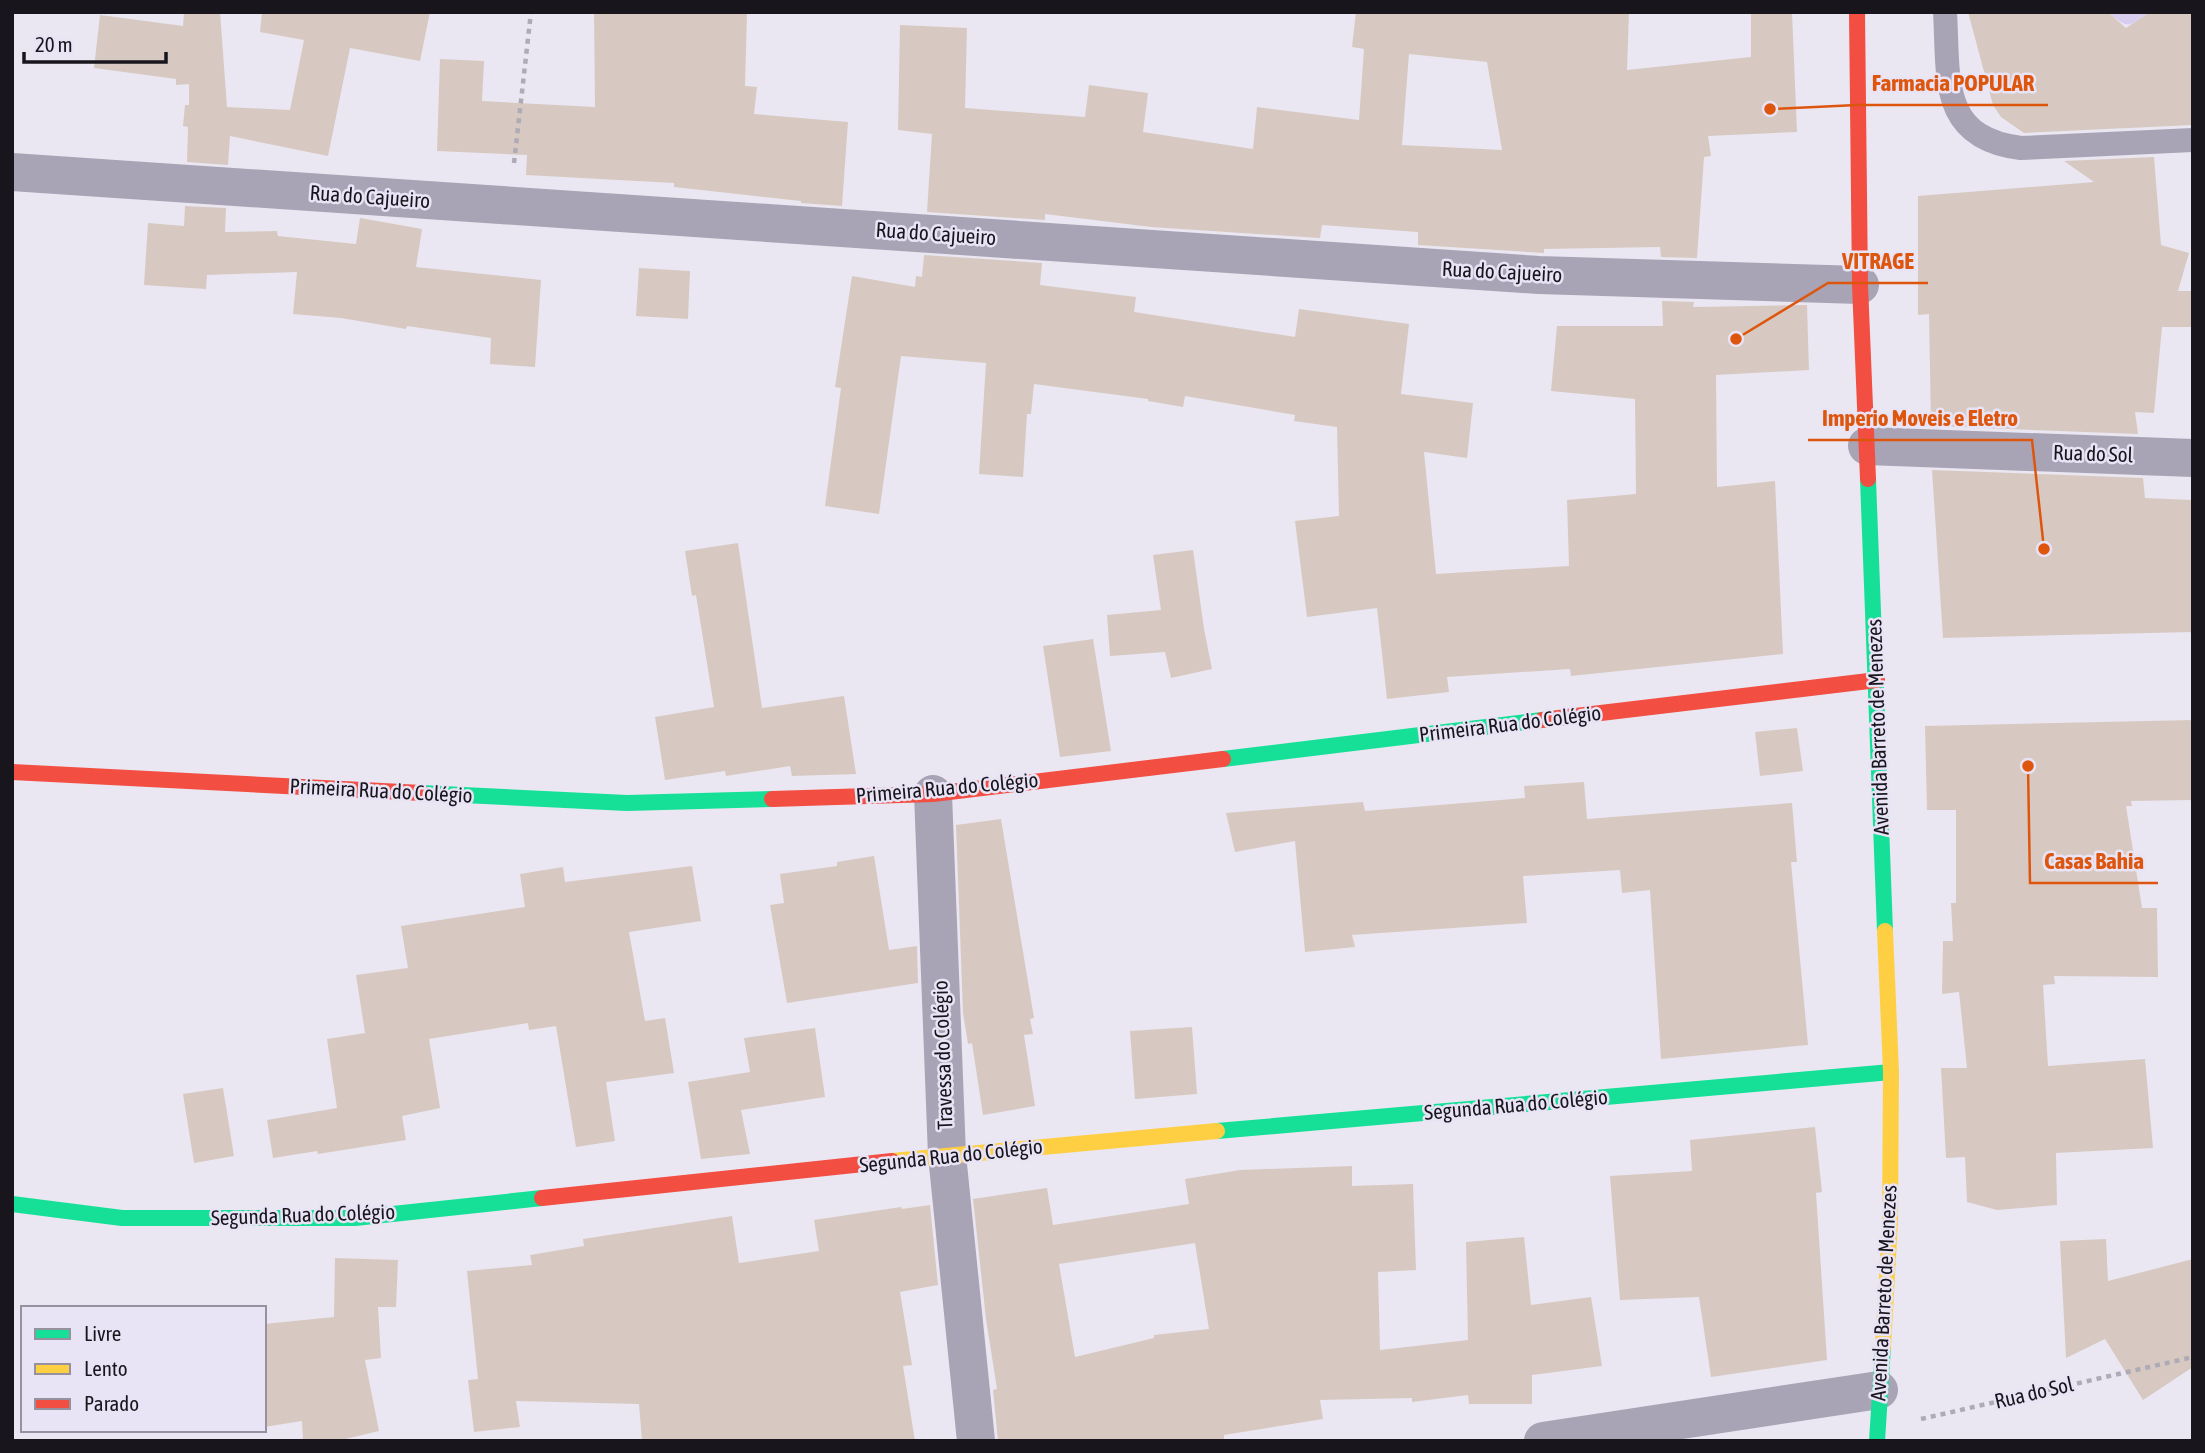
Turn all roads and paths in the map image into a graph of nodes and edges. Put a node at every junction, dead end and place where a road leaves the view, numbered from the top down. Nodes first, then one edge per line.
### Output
1 (531, 12) edge
2 (1857, 12) edge
3 (1945, 12) edge
4 (2193, 140) edge
5 (12, 172) edge
6 (510, 206) junction
7 (1860, 285) junction
8 (1867, 446) junction
9 (2193, 458) edge
10 (1877, 680) junction
11 (12, 772) edge
12 (933, 794) junction
13 (1891, 1072) junction
14 (947, 1155) junction
15 (12, 1204) edge
16 (2193, 1357) edge
17 (1879, 1391) junction
18 (1876, 1435) edge
19 (976, 1441) edge
20 (1543, 1441) edge

1 - 6 path
2 - 7 street, Avenida Barreto de Menezes
3 - 4 lane
5 - 6 street, Rua do Cajueiro
6 - 7 street, Rua do Cajueiro
7 - 8 street, Avenida Barreto de Menezes
8 - 9 street, Rua do Sol
8 - 10 street, Avenida Barreto de Menezes
10 - 12 street, Primeira Rua do Colégio
10 - 13 street, Avenida Barreto de Menezes
11 - 12 street, Primeira Rua do Colégio
12 - 14 street, Travessa do Colégio
13 - 14 street, Segunda Rua do Colégio
13 - 17 street, Avenida Barreto de Menezes
14 - 15 street, Segunda Rua do Colégio
14 - 19 street, Travessa do Colégio
16 - 18 path, Rua do Sol
17 - 18 street, Avenida Barreto de Menezes
17 - 20 street

